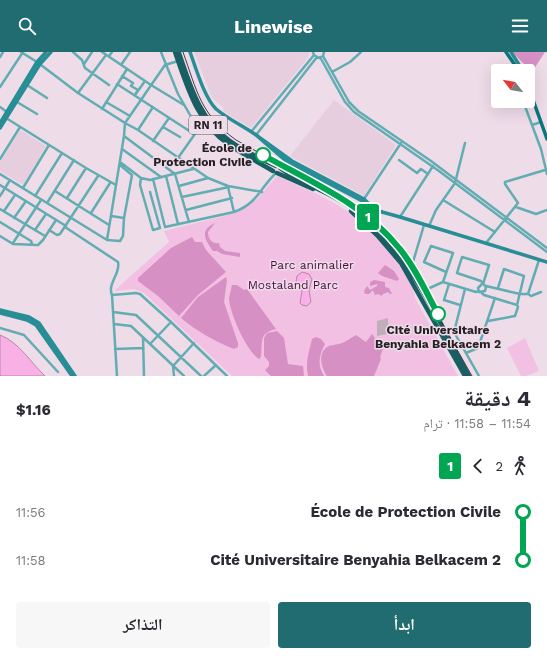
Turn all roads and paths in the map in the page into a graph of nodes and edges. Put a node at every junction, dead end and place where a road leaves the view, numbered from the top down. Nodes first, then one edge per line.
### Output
1 (3, 52) edge
2 (22, 52) edge
3 (46, 52) edge
4 (51, 52) edge
5 (73, 52) edge
6 (92, 52) edge
7 (102, 52) edge
8 (112, 52) edge
9 (130, 52) edge
10 (161, 52) edge
11 (175, 52) edge
12 (179, 52) edge
13 (190, 52) edge
14 (324, 52) edge
15 (361, 52) edge
16 (506, 52) edge
17 (511, 52) edge
18 (314, 54) edge
19 (107, 55) junction
20 (0, 57) edge
21 (320, 57) junction
22 (178, 61) junction
23 (39, 63) junction
24 (84, 64) junction
25 (514, 64) edge
26 (519, 64) edge
27 (121, 65) junction
28 (166, 65) junction
29 (328, 68) junction
30 (127, 69) junction
31 (332, 72) junction
32 (92, 74) junction
33 (122, 76) junction
34 (145, 81) junction
35 (117, 84) junction
36 (27, 85) junction
37 (109, 85) dead end
38 (151, 85) junction
39 (0, 87) edge
40 (78, 93) junction
41 (178, 94) junction
42 (135, 95) junction
43 (47, 98) dead end
44 (172, 98) junction
45 (280, 98) junction
46 (141, 99) junction
47 (283, 101) junction
48 (17, 102) junction
49 (106, 102) junction
50 (184, 105) junction
51 (535, 105) edge
52 (0, 107) edge
53 (153, 107) junction
54 (526, 108) edge
55 (102, 109) junction
56 (7, 112) junction
57 (38, 114) dead end
58 (130, 116) junction
59 (5, 117) junction
60 (169, 118) junction
61 (541, 122) junction
62 (0, 123) edge
63 (125, 123) junction
64 (532, 125) junction
65 (20, 127) junction
66 (163, 127) junction
67 (0, 128) edge
68 (138, 130) junction
69 (251, 132) junction
70 (194, 134) junction
71 (256, 135) junction
72 (124, 136) junction
73 (180, 137) dead end
74 (547, 139) edge
75 (153, 141) junction
76 (401, 143) junction
77 (465, 143) dead end
78 (49, 145) junction
79 (122, 149) junction
80 (62, 153) junction
81 (0, 158) edge
82 (178, 158) junction
83 (74, 160) junction
84 (398, 160) dead end
85 (120, 164) junction
86 (434, 165) junction
87 (278, 167) junction
88 (86, 168) junction
89 (193, 168) junction
90 (546, 170) junction
91 (274, 173) junction
92 (0, 174) edge
93 (175, 174) junction
94 (428, 174) junction
95 (547, 174) edge
96 (98, 176) junction
97 (166, 176) junction
98 (162, 177) junction
99 (141, 178) junction
100 (208, 178) junction
101 (153, 179) junction
102 (10, 180) junction
103 (456, 181) junction
104 (110, 183) junction
105 (0, 185) edge
106 (116, 185) junction
107 (179, 186) junction
108 (228, 187) junction
109 (23, 188) junction
110 (5, 189) junction
111 (55, 191) junction
112 (150, 192) dead end
113 (262, 192) junction
114 (15, 195) junction
115 (0, 196) edge
116 (35, 196) junction
117 (182, 197) junction
118 (67, 198) junction
119 (232, 198) junction
120 (364, 199) junction
121 (41, 200) junction
122 (443, 200) junction
123 (26, 201) junction
124 (47, 203) junction
125 (78, 205) junction
126 (371, 205) junction
127 (516, 207) junction
128 (36, 208) junction
129 (0, 209) edge
130 (186, 210) junction
131 (547, 210) edge
132 (4, 211) junction
133 (234, 212) junction
134 (91, 213) junction
135 (46, 214) junction
136 (111, 216) junction
137 (364, 217) junction
138 (400, 217) junction
139 (14, 218) junction
140 (70, 218) junction
141 (124, 218) junction
142 (506, 219) junction
143 (56, 220) junction
144 (0, 222) edge
145 (189, 222) junction
146 (25, 224) junction
147 (178, 224) junction
148 (109, 225) junction
149 (424, 225) junction
150 (429, 226) junction
151 (65, 227) junction
152 (35, 230) junction
153 (49, 230) junction
154 (495, 232) junction
155 (19, 233) junction
156 (0, 236) edge
157 (45, 236) junction
158 (107, 240) junction
159 (13, 244) junction
160 (32, 244) junction
161 (486, 244) junction
162 (547, 248) edge
163 (547, 252) edge
164 (539, 259) junction
165 (413, 262) dead end
166 (547, 262) edge
167 (446, 272) junction
168 (443, 282) junction
169 (448, 284) junction
170 (484, 285) junction
171 (498, 288) junction
172 (465, 289) junction
173 (422, 291) junction
174 (480, 292) junction
175 (541, 292) dead end
176 (520, 294) junction
177 (528, 294) junction
178 (112, 295) junction
179 (495, 298) junction
180 (460, 305) junction
181 (517, 305) junction
182 (0, 310) edge
183 (113, 312) junction
184 (0, 313) edge
185 (488, 320) junction
186 (172, 322) junction
187 (114, 324) junction
188 (0, 328) edge
189 (158, 335) junction
190 (143, 336) junction
191 (194, 343) junction
192 (459, 343) junction
193 (150, 344) junction
194 (144, 348) junction
195 (478, 348) junction
196 (115, 349) junction
197 (466, 353) junction
198 (181, 357) junction
199 (216, 365) junction
200 (173, 366) junction
201 (58, 372) dead end
202 (72, 376) edge
203 (75, 376) edge
204 (117, 376) edge
205 (144, 376) edge
206 (174, 376) edge
207 (184, 376) edge
208 (201, 376) edge
209 (204, 376) edge
210 (227, 376) edge
211 (465, 376) edge
212 (469, 376) edge
213 (479, 376) edge

1 - 20 street
2 - 23 street
2 - 39 street
3 - 23 street
4 - 23 street
5 - 24 street
6 - 24 street
7 - 19 street
8 - 19 street
9 - 27 street
10 - 28 street
11 - 22 highway, RN 11
12 - 87 highway, RN 11
13 - 69 street
14 - 21 street
15 - 31 street
16 - 25 main road
17 - 26 street
18 - 21 street
18 - 45 street
19 - 27 street
19 - 32 street
21 - 29 street
21 - 47 street
22 - 28 street
22 - 91 highway, RN 11
23 - 36 street
23 - 40 street
23 - 56 street
24 - 32 street
27 - 30 street
28 - 38 street
28 - 41 street
29 - 31 street
29 - 76 street
30 - 33 street
30 - 34 street
31 - 76 street
32 - 37 street
32 - 40 street
33 - 35 street
33 - 42 street
34 - 38 street
34 - 42 street
35 - 42 street
35 - 49 street
36 - 43 street
36 - 48 street
38 - 44 street
38 - 46 street
40 - 55 street
41 - 44 street
41 - 50 street
42 - 46 street
44 - 50 street
45 - 47 street
45 - 69 street
46 - 53 street
46 - 58 street
47 - 71 street
48 - 57 street
48 - 59 street
49 - 55 street
49 - 58 street
50 - 70 street
51 - 61 main road
52 - 56 street
53 - 60 street
53 - 68 street
54 - 64 street
55 - 63 street
56 - 59 street
58 - 63 street
59 - 62 street
59 - 65 street
59 - 67 street
60 - 66 street
60 - 70 street
61 - 64 street
61 - 74 main road
63 - 68 street
63 - 72 street
64 - 90 street
65 - 78 street
65 - 81 street
66 - 73 street
66 - 75 street
68 - 75 street
69 - 71 street
70 - 82 street
71 - 120 street
71 - 126 street
72 - 79 street
72 - 93 street
75 - 82 street
76 - 86 street
76 - 120 street
77 - 103 street
78 - 80 street
78 - 109 street
79 - 85 street
79 - 98 street
80 - 83 street
80 - 116 street
82 - 89 street
83 - 88 street
83 - 111 street
84 - 94 street
85 - 99 street
85 - 106 street
85 - 141 street
86 - 94 street
86 - 103 street
87 - 91 highway
87 - 137 highway, RN 11
88 - 96 street
88 - 118 street
89 - 93 street
89 - 100 street
90 - 95 street
90 - 127 street
91 - 113 street
91 - 211 highway, RN 11
92 - 102 street
93 - 97 street
93 - 107 street
94 - 138 street
96 - 104 street
96 - 125 street
97 - 98 street
97 - 147 street
98 - 101 street
99 - 101 street
99 - 112 street
100 - 107 street
100 - 108 street
101 - 147 street
102 - 109 street
102 - 110 street
103 - 122 street
103 - 142 street
104 - 106 street
104 - 134 street
105 - 110 street
106 - 136 street
107 - 117 street
108 - 113 street
108 - 117 street
108 - 119 street
109 - 116 street
110 - 114 street
110 - 115 street
111 - 118 street
111 - 124 street
113 - 133 street
114 - 123 street
114 - 132 street
116 - 121 street
117 - 130 street
118 - 125 street
119 - 130 street
119 - 133 street
120 - 126 street
121 - 124 street
121 - 128 street
122 - 150 street
122 - 154 street
123 - 128 street
123 - 139 street
124 - 140 street
125 - 134 street
125 - 140 street
126 - 137 highway
126 - 138 street
127 - 131 street
127 - 142 street
128 - 135 street
128 - 146 street
129 - 132 street
130 - 145 street
132 - 139 street
133 - 145 street
134 - 148 street
135 - 143 street
135 - 152 street
136 - 141 street
136 - 148 street
137 - 173 highway, RN 11
138 - 149 street
139 - 146 street
140 - 151 street
140 - 158 street
141 - 158 street
142 - 154 street
142 - 162 street
142 - 163 street
143 - 151 street
143 - 153 street
144 - 155 street
145 - 147 street
146 - 152 street
146 - 155 street
148 - 158 street
149 - 150 street
149 - 165 street
150 - 161 street
151 - 153 street
151 - 178 street
152 - 157 street
153 - 157 street
154 - 161 street
155 - 159 street
155 - 160 street
156 - 159 street
157 - 160 street
159 - 160 street
161 - 164 street
164 - 166 street
164 - 177 street
167 - 167 street
167 - 168 street
168 - 169 street
168 - 173 street
169 - 172 street
169 - 180 street
170 - 170 street
170 - 171 street
170 - 174 street
170 - 174 street
171 - 176 street
171 - 176 street
172 - 174 street
172 - 180 street
173 - 212 highway, RN 11
174 - 179 street
175 - 177 street
176 - 177 street
176 - 181 street
178 - 183 street
178 - 186 street
179 - 181 street
179 - 185 street
180 - 192 street
181 - 185 street
182 - 203 street
183 - 187 street
183 - 189 street
184 - 202 street
185 - 195 street
186 - 189 street
186 - 191 street
187 - 190 street
187 - 196 street
188 - 201 street
189 - 193 street
189 - 198 street
190 - 193 street
190 - 194 street
191 - 198 street
191 - 199 street
192 - 195 street
192 - 197 street
193 - 200 street
194 - 196 street
194 - 205 street
195 - 197 street
196 - 204 street
197 - 213 street
198 - 200 street
198 - 208 street
199 - 209 street
199 - 210 street
200 - 206 street
200 - 207 street

